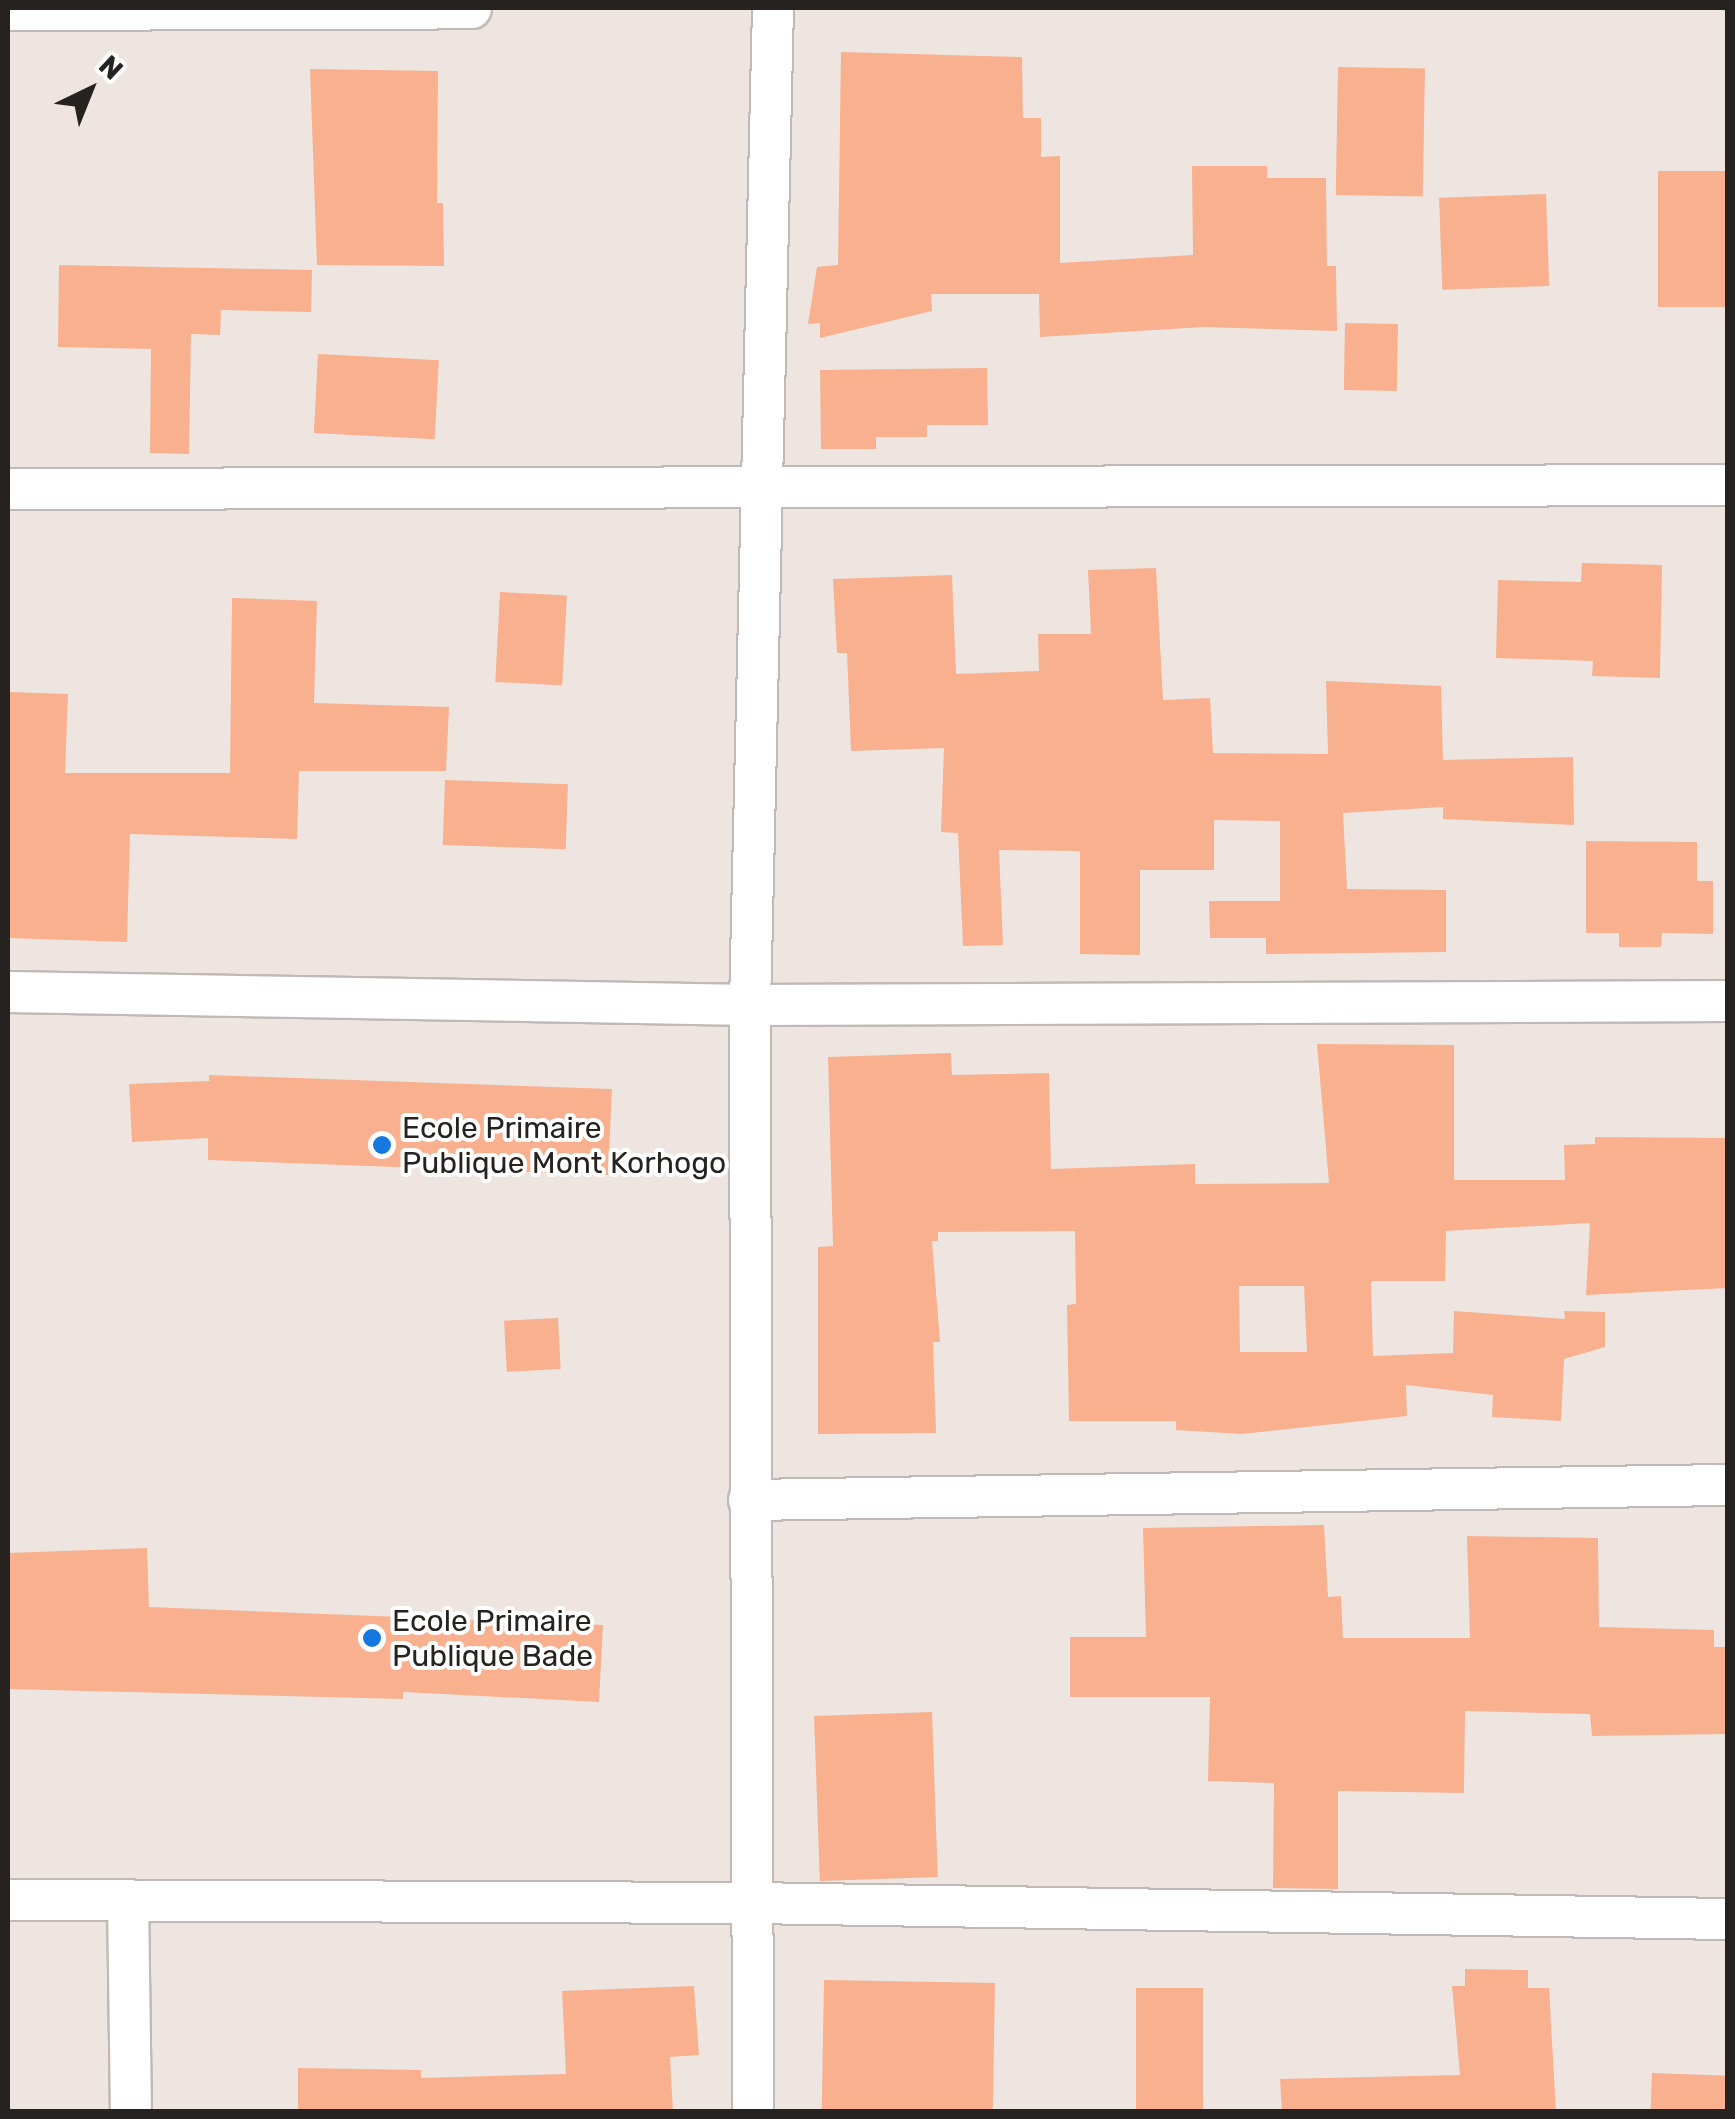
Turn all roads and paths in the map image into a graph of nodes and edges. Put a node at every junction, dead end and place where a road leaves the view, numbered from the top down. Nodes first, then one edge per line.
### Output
1 (264, 8) edge
2 (471, 8) edge
3 (773, 8) edge
4 (8, 10) edge
5 (1728, 485) edge
6 (8, 489) edge
7 (764, 490) junction
8 (8, 992) edge
9 (1728, 1001) edge
10 (750, 1005) junction
11 (1728, 1486) edge
12 (750, 1500) junction
13 (8, 1900) edge
14 (128, 1900) junction
15 (751, 1903) junction
16 (1728, 1919) edge
17 (131, 2112) edge
18 (753, 2112) edge

1 - 2 street
1 - 4 street
3 - 7 street
5 - 7 street
6 - 7 street
7 - 10 street
8 - 10 street
9 - 10 street
10 - 12 street
11 - 12 street
12 - 15 street
13 - 14 street
14 - 15 street
14 - 17 street
15 - 16 street
15 - 18 street

